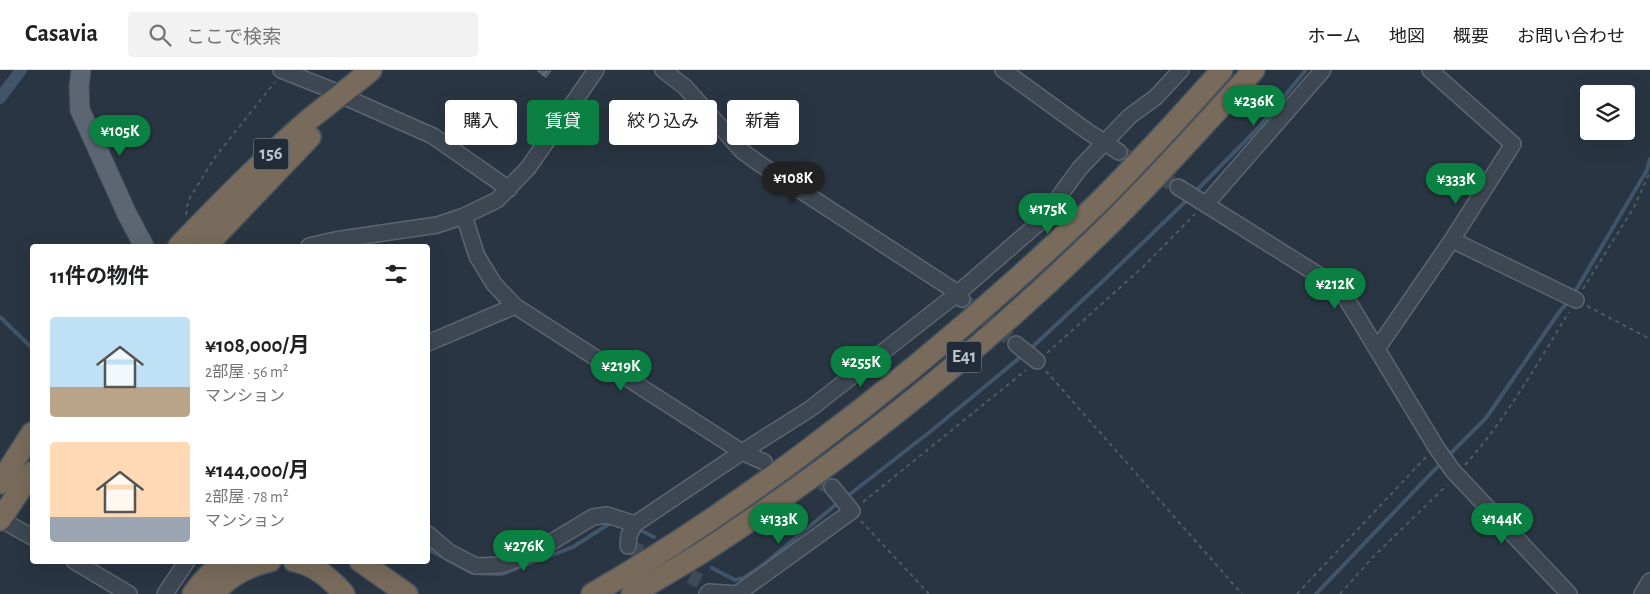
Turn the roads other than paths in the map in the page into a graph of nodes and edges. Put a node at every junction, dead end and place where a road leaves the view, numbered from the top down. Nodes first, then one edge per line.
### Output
1 (81, 70) edge
2 (282, 70) edge
3 (372, 70) edge
4 (596, 70) edge
5 (663, 70) edge
6 (1003, 70) edge
7 (1181, 70) edge
8 (1222, 70) edge
9 (1254, 70) edge
10 (1323, 70) edge
11 (1430, 70) edge
12 (345, 96) junction
13 (1104, 143) junction
14 (1120, 152) tunnel mouth
15 (1180, 188) tunnel mouth
16 (509, 189) junction
17 (1204, 203) junction
18 (464, 216) junction
19 (1452, 240) junction
20 (143, 244) edge
21 (181, 244) edge
22 (214, 244) edge
23 (317, 244) edge
24 (960, 296) junction
25 (1572, 298) road end
26 (515, 306) junction
27 (430, 342) edge
28 (1018, 346) tunnel mouth
29 (1377, 349) junction
30 (1035, 360) road end
31 (30, 436) edge
32 (742, 452) junction
33 (770, 468) junction
34 (30, 475) edge
35 (0, 483) edge
36 (835, 490) tunnel mouth
37 (0, 519) edge
38 (30, 536) edge
39 (430, 536) edge
40 (708, 548) junction
41 (79, 564) edge
42 (185, 564) edge
43 (221, 564) edge
44 (259, 564) edge
45 (302, 564) edge
46 (364, 564) edge
47 (1650, 581) edge
48 (706, 589) tunnel mouth
49 (129, 594) edge
50 (165, 594) edge
51 (193, 594) edge
52 (213, 594) edge
53 (344, 594) edge
54 (406, 594) edge
55 (577, 594) edge
56 (592, 594) edge
57 (632, 594) edge
58 (642, 594) edge
59 (1569, 594) edge
60 (1642, 594) edge

1 - 20 main road
2 - 12 street
3 - 12 highway, 156
4 - 16 street
5 - 24 street
6 - 13 street
7 - 13 street
8 - 33 highway, E41
9 - 40 highway, E41
10 - 17 street
11 - 19 street
12 - 16 street
12 - 21 highway, 156
12 - 22 highway, 156
13 - 14 street
13 - 24 street
15 - 17 street
16 - 18 street
17 - 29 street
18 - 23 street
18 - 26 street
19 - 25 street
19 - 29 street
24 - 32 street
26 - 27 street
26 - 32 street
28 - 30 street
29 - 59 street
31 - 35 highway
32 - 33 street
32 - 39 street
33 - 55 highway
33 - 56 highway, E41
34 - 37 highway
36 - 48 street
37 - 38 street
40 - 57 highway, E41
40 - 58 highway
41 - 49 street
42 - 50 street
43 - 51 highway
44 - 52 highway
45 - 53 highway
46 - 54 highway
47 - 60 street

